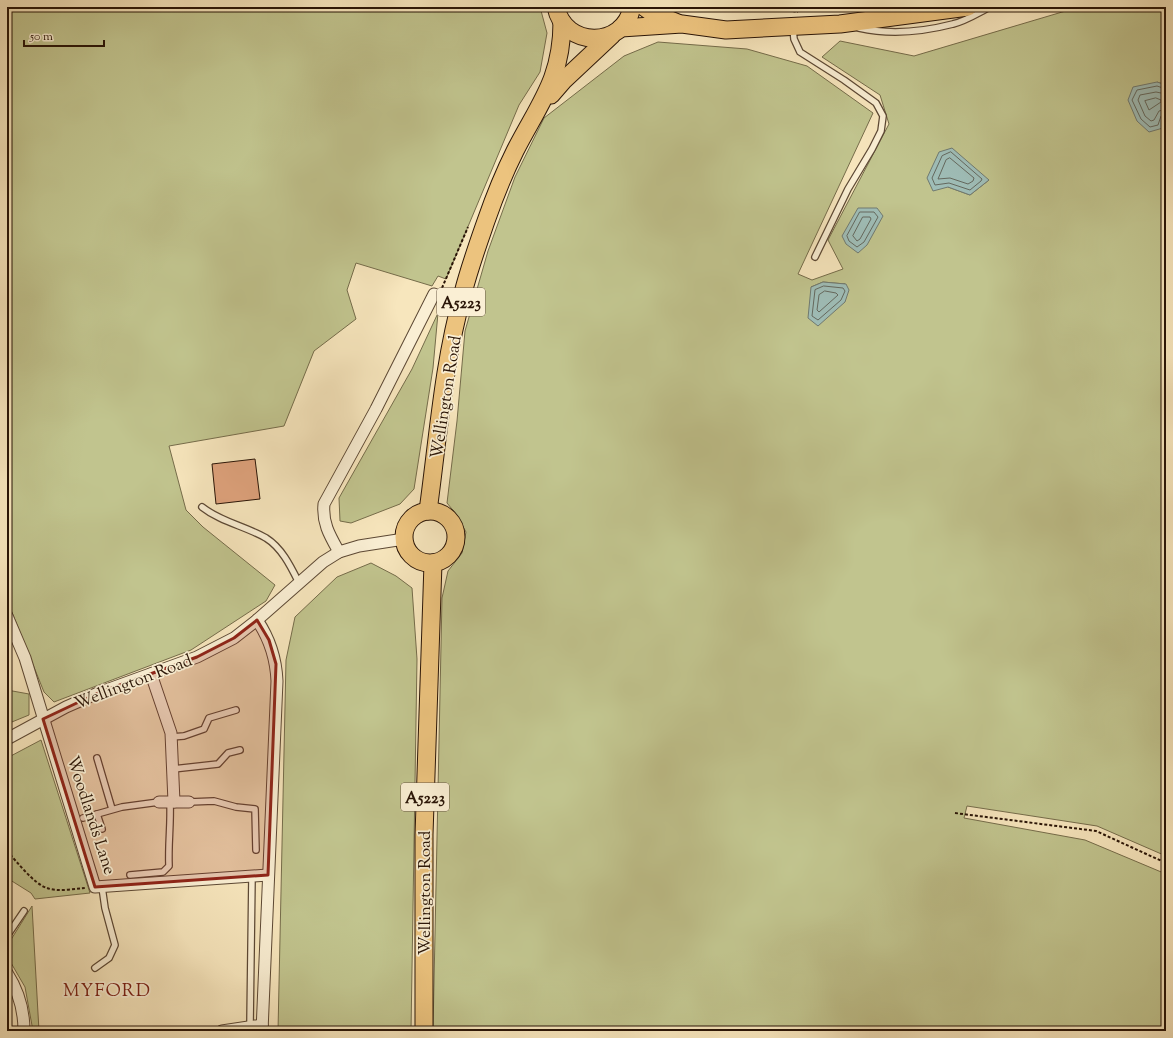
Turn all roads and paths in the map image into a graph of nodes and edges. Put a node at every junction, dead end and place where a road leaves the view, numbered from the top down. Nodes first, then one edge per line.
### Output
1 (632, 7) edge
2 (644, 7) edge
3 (968, 7) edge
4 (990, 7) edge
5 (559, 15) edge
6 (682, 24) junction
7 (840, 24) junction
8 (793, 26) junction
9 (617, 31) junction
10 (540, 107) junction
11 (815, 257) dead end
12 (434, 294) dead end
13 (202, 507) dead end
14 (428, 511) junction
15 (404, 539) junction
16 (339, 552) junction
17 (433, 563) junction
18 (300, 583) junction
19 (7, 616) edge
20 (257, 620) junction
21 (151, 674) junction
22 (236, 710) dead end
23 (43, 719) junction
24 (172, 737) junction
25 (7, 739) edge
26 (240, 750) dead end
27 (97, 758) dead end
28 (174, 769) junction
29 (158, 802) joint
30 (172, 802) junction
31 (189, 802) joint
32 (112, 809) junction
33 (955, 813) dead end
34 (97, 814) junction
35 (83, 818) dead end
36 (102, 829) dead end
37 (256, 850) dead end
38 (7, 852) edge
39 (1166, 863) edge
40 (130, 875) dead end
41 (268, 875) junction
42 (252, 876) junction
43 (98, 887) junction
44 (24, 911) dead end
45 (7, 936) edge
46 (95, 968) dead end
47 (7, 973) edge
48 (250, 1025) junction
49 (262, 1028) edge
50 (24, 1031) edge
51 (222, 1031) edge
52 (424, 1031) edge

1 - 9 main road, Wellington Road
2 - 6 main road
3 - 7 main road
4 - 7 lane
5 - 9 main road
5 - 10 main road, Wellington Road / A5223
6 - 8 main road
6 - 9 main road
7 - 8 main road
8 - 11 lane
9 - 10 main road, Wellington Road / A5223
10 - 14 main road, Wellington Road / A5223
12 - 16 street
13 - 18 lane
14 - 15 main road
14 - 17 main road
15 - 16 street, Wellington Road
15 - 17 main road
16 - 18 street, Wellington Road
17 - 52 main road, Wellington Road / A5223
18 - 20 street, Wellington Road
19 - 23 street, Woodlands Lane
20 - 21 street, Wellington Road
20 - 41 street
21 - 23 street, Wellington Road
21 - 24 street
22 - 24 lane
23 - 25 street, Wellington Road
23 - 43 street, Woodlands Lane
24 - 28 street
26 - 28 lane
27 - 32 lane
28 - 30 street
29 - 30 street
29 - 32 lane
30 - 31 street
30 - 40 lane
31 - 37 lane
32 - 34 lane
33 - 39 path
34 - 35 lane
34 - 36 lane
38 - 43 path
41 - 42 street, Woodlands Lane
41 - 49 street
42 - 43 street, Woodlands Lane
42 - 48 lane
43 - 46 lane
44 - 45 lane
47 - 50 street
48 - 49 street
48 - 51 street

